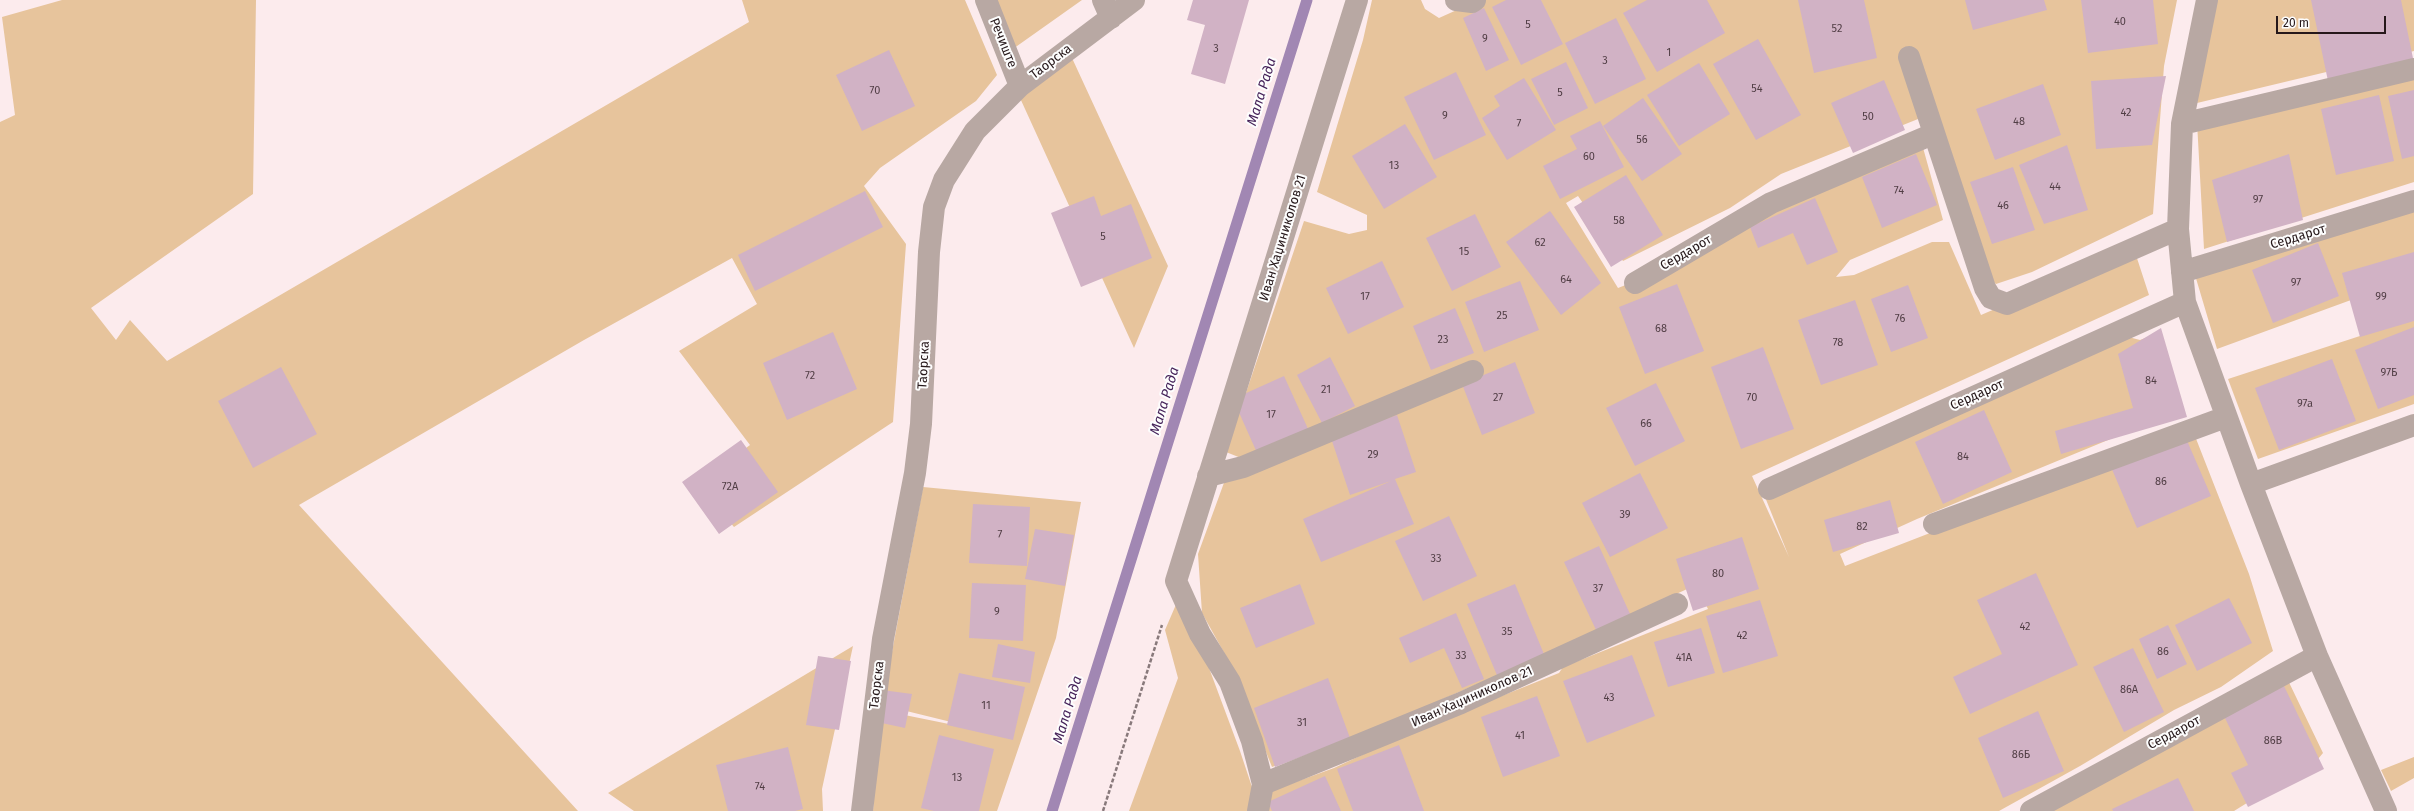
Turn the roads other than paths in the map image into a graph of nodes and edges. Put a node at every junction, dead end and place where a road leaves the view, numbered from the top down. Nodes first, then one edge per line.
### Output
1 (986, 0) edge
2 (1134, 0) edge
3 (1357, 0) edge
4 (1456, 0) edge
5 (1475, 0) edge
6 (2207, 0) edge
7 (1107, 9) edge
8 (1909, 57) dead end
9 (2414, 69) edge
10 (1020, 86) junction
11 (2182, 124) junction
12 (1933, 134) junction
13 (2414, 201) edge
14 (2178, 229) junction
15 (2182, 272) junction
16 (1635, 283) dead end
17 (2185, 302) junction
18 (1473, 371) dead end
19 (2226, 417) junction
20 (2414, 425) edge
21 (1208, 476) junction
22 (2251, 484) junction
23 (1769, 489) dead end
24 (1934, 524) dead end
25 (1677, 604) dead end
26 (2317, 656) junction
27 (1263, 784) junction
28 (862, 811) edge
29 (1258, 811) edge
30 (2031, 811) edge
31 (2386, 811) edge

1 - 10 street, Речиште
2 - 7 street, Таорска
3 - 21 street, Иван Хаџиниколов 21
4 - 5 street
6 - 11 street
7 - 10 street, Таорска
8 - 12 street
9 - 11 street
10 - 28 street, Таорска
11 - 14 street
12 - 14 street
12 - 16 street, Сердарот
13 - 15 street, Сердарот
14 - 15 street
15 - 17 street
17 - 19 street
17 - 23 street, Сердарот
18 - 21 street
19 - 22 street
19 - 24 street
20 - 22 street
21 - 27 street, Иван Хаџиниколов 21
22 - 26 street
25 - 27 street, Иван Хаџиниколов 21
26 - 30 street, Сердарот
26 - 31 street
27 - 29 street

